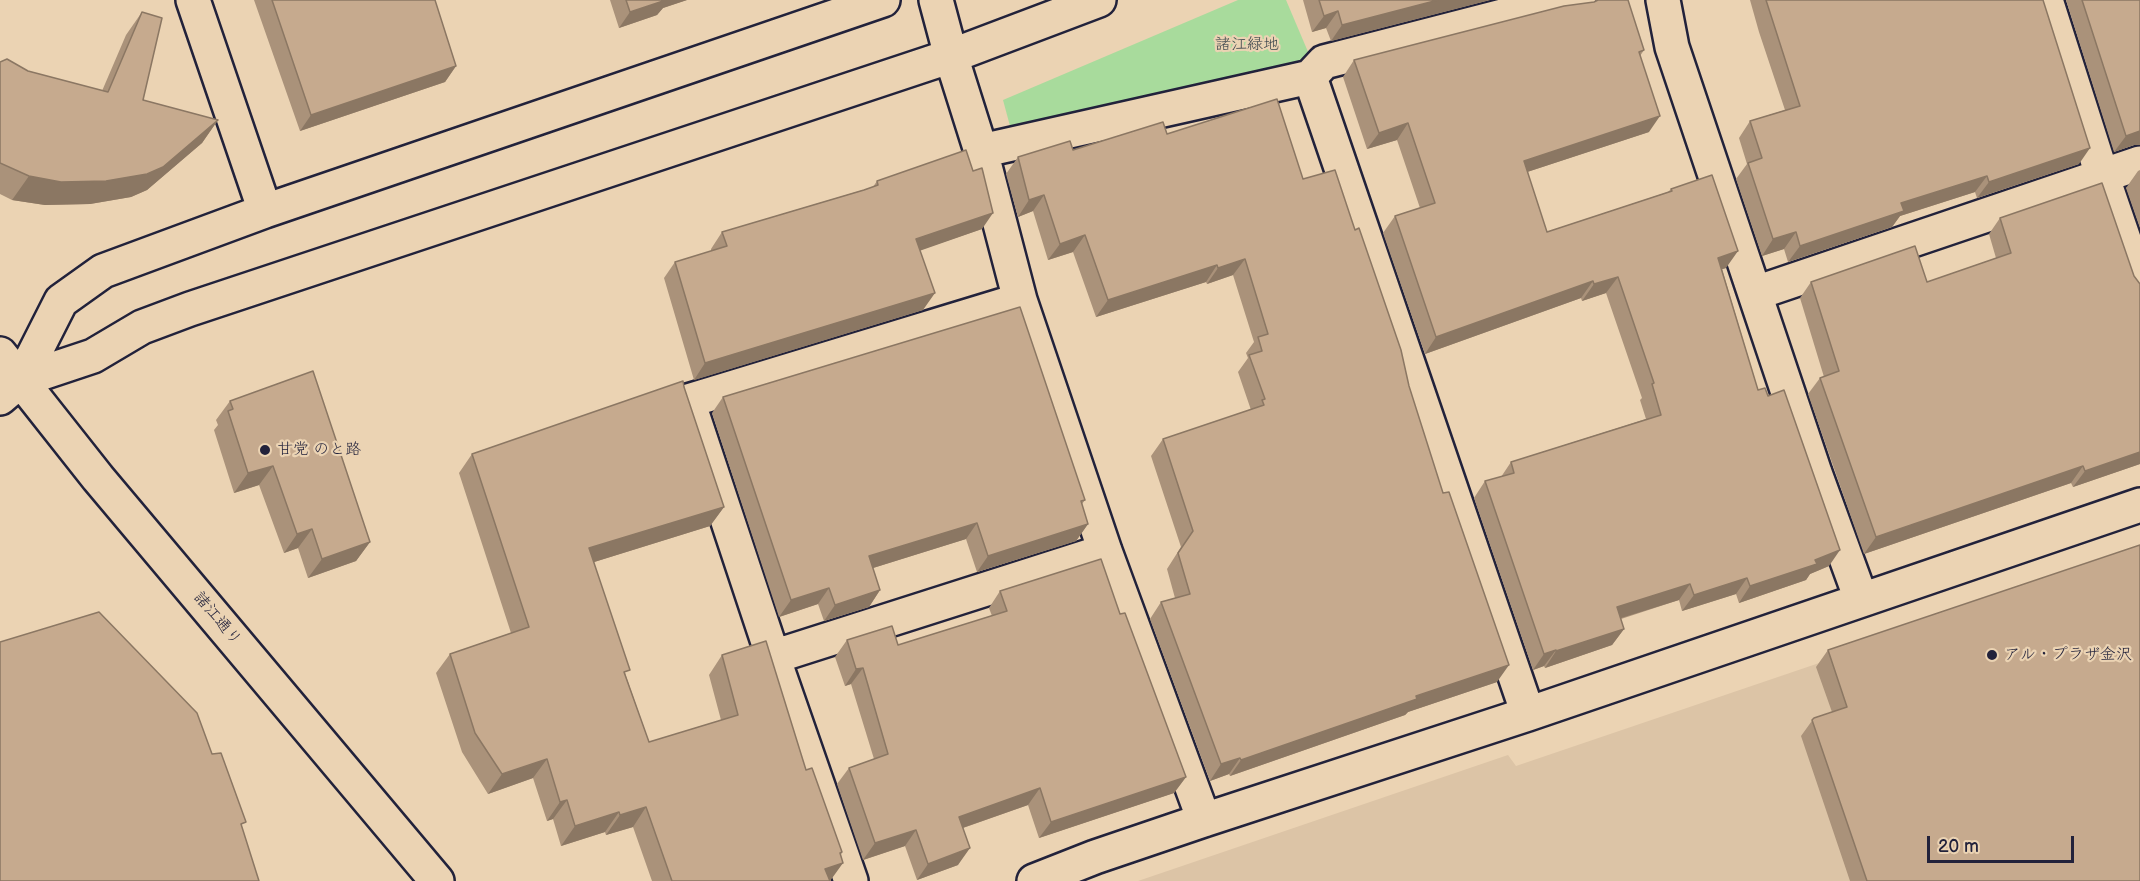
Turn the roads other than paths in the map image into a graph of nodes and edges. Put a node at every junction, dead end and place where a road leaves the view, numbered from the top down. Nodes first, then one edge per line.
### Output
1 (193, 0) edge
2 (883, 0) edge
3 (936, 0) edge
4 (1099, 0) edge
5 (1579, 0) edge
6 (1663, 0) edge
7 (2046, 0) edge
8 (951, 56) junction
9 (1310, 77) junction
10 (981, 151) junction
11 (2140, 163) edge
12 (2102, 176) junction
13 (265, 211) junction
14 (2140, 285) edge
15 (1756, 293) junction
16 (1020, 300) junction
17 (0, 354) edge
18 (11, 389) edge
19 (2140, 505) edge
20 (1105, 551) junction
21 (1861, 599) junction
22 (773, 657) junction
23 (1528, 714) junction
24 (1204, 820) junction
25 (437, 881) edge
26 (851, 881) edge
27 (1034, 881) edge

1 - 13 street
2 - 13 street
3 - 8 street
4 - 8 street
5 - 9 street
6 - 15 street
7 - 12 street
8 - 10 street
8 - 18 street
9 - 10 street
9 - 23 street
10 - 16 street
11 - 12 street
12 - 14 street
12 - 15 street
13 - 18 street
15 - 21 street
16 - 20 street
16 - 22 street
17 - 18 street, 諸江通り
18 - 25 street, 諸江通り
19 - 21 street
20 - 22 street
20 - 24 street
21 - 23 street
22 - 26 street
23 - 24 street
24 - 27 street

